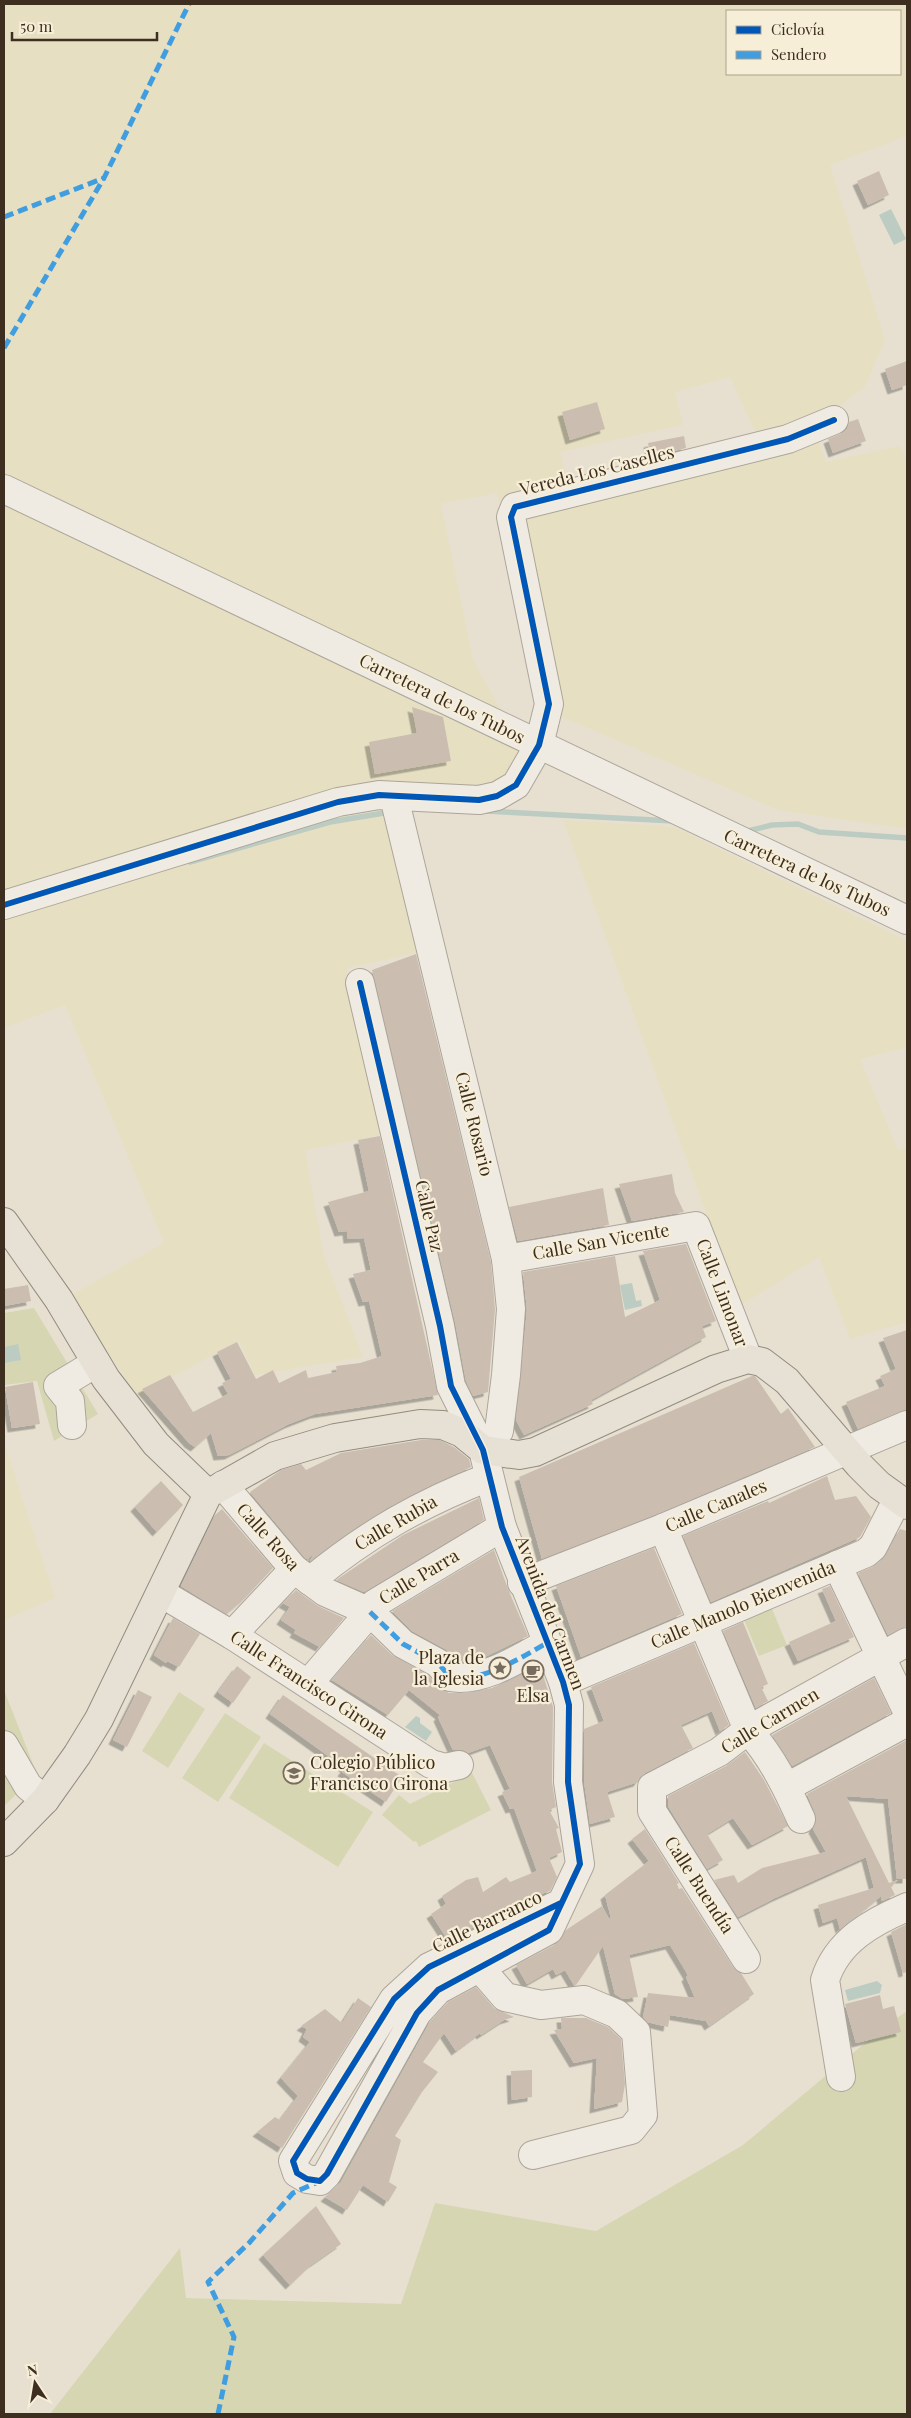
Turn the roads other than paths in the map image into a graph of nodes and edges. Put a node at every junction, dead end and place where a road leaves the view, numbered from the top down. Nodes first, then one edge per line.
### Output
1 (834, 420) dead end
2 (4, 489) edge
3 (539, 745) junction
4 (394, 797) junction
5 (4, 905) edge
6 (907, 920) edge
7 (360, 984) dead end
8 (4, 1222) edge
9 (696, 1226) joint
10 (506, 1259) junction
11 (748, 1359) junction
12 (96, 1363) junction
13 (907, 1425) edge
14 (72, 1426) dead end
15 (483, 1450) junction
16 (847, 1451) junction
17 (489, 1477) junction
18 (215, 1490) junction
19 (902, 1502) edge
20 (502, 1527) junction
21 (664, 1528) junction
22 (838, 1566) junction
23 (302, 1575) junction
24 (522, 1583) junction
25 (161, 1593) junction
26 (370, 1612) junction
27 (703, 1623) junction
28 (232, 1635) junction
29 (907, 1642) edge
30 (547, 1643) junction
31 (881, 1657) junction
32 (563, 1682) junction
33 (308, 1684) junction
34 (907, 1712) edge
35 (907, 1722) edge
36 (748, 1730) junction
37 (4, 1745) edge
38 (459, 1765) dead end
39 (786, 1787) junction
40 (45, 1800) junction
41 (652, 1811) joint
42 (801, 1819) dead end
43 (4, 1842) edge
44 (561, 1903) junction
45 (907, 1907) edge
46 (746, 1959) dead end
47 (480, 1968) junction
48 (841, 2077) dead end
49 (533, 2155) dead end

1 - 3 street, Vereda Los Caselles
2 - 3 street, Carretera de los Tubos
3 - 4 street
3 - 6 street, Carretera de los Tubos
4 - 5 street
4 - 10 street, Calle Rosario
7 - 15 street, Calle Paz
8 - 12 main road
9 - 10 street, Calle San Vicente
9 - 11 street, Calle Limonar
10 - 15 street, Calle Rosario
11 - 15 main road
11 - 16 main road
12 - 14 street
12 - 18 main road
13 - 16 street, Calle Canales
15 - 17 street, Avenida del Carmen
15 - 18 main road
16 - 19 main road
16 - 21 street, Calle Canales
17 - 20 street, Avenida del Carmen
17 - 23 street, Calle Rubia
18 - 23 street, Calle Rosa
18 - 25 main road
19 - 22 street, Calle Manolo Bienvenida
20 - 24 street, Avenida del Carmen
20 - 26 street, Calle Parra
21 - 24 street, Calle Canales
21 - 27 street
22 - 27 street, Calle Manolo Bienvenida
22 - 31 street
23 - 26 street, Calle Rosa
23 - 28 street, Calle Rubia
24 - 30 street, Avenida del Carmen
25 - 28 street, Calle Francisco Girona
25 - 40 main road
26 - 30 street
26 - 33 street, Calle Parra
27 - 32 street, Calle Manolo Bienvenida
27 - 36 street
28 - 33 street, Calle Francisco Girona
29 - 31 street, Calle Carmen
30 - 32 street, Avenida del Carmen
31 - 34 street
31 - 36 street, Calle Carmen
32 - 44 street, Avenida del Carmen
33 - 38 street, Calle Francisco Girona
35 - 39 street
36 - 39 street
36 - 41 street, Calle Carmen
37 - 40 street
39 - 42 street
40 - 43 main road
41 - 46 street, Calle Buendía
44 - 47 street, Calle Barranco
44 - 47 street, Calle Barranco
45 - 48 street
47 - 49 street

